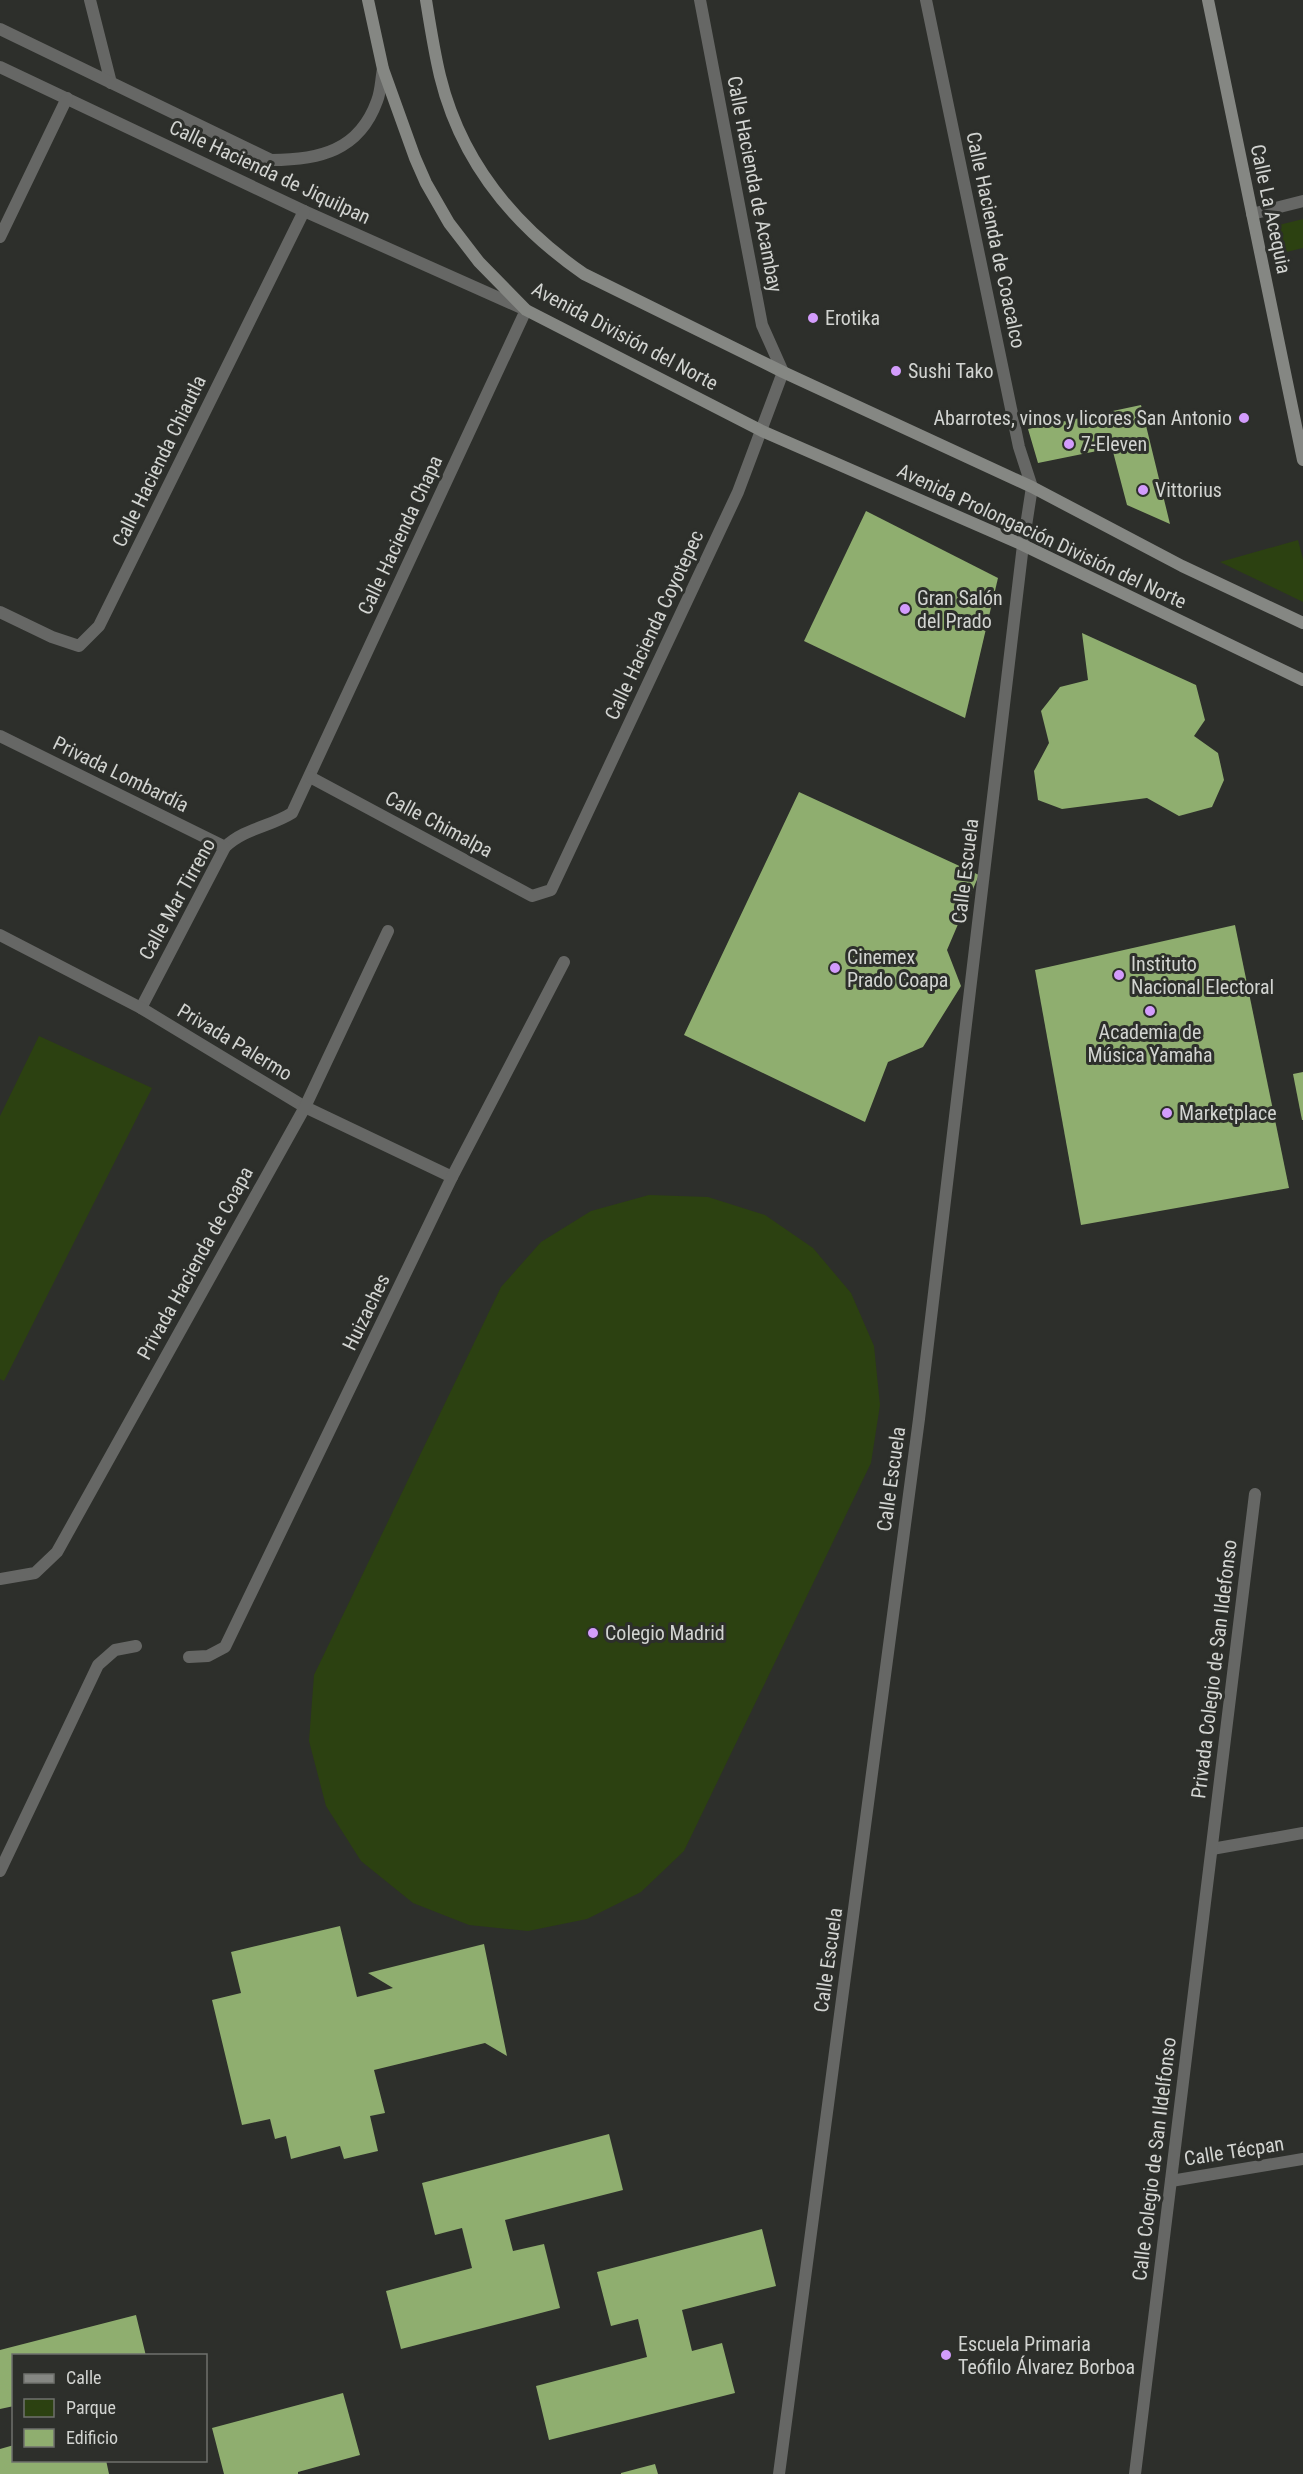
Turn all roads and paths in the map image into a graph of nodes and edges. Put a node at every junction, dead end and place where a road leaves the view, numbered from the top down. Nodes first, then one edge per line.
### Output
1 (90, 0) edge
2 (368, 0) edge
3 (426, 0) edge
4 (700, 0) edge
5 (926, 0) edge
6 (1208, 0) edge
7 (0, 29) edge
8 (0, 67) edge
9 (383, 69) junction
10 (111, 83) junction
11 (67, 99) junction
12 (1303, 201) edge
13 (304, 211) junction
14 (1252, 214) junction
15 (0, 237) edge
16 (526, 310) junction
17 (783, 372) junction
18 (762, 431) junction
19 (1303, 460) edge
20 (1032, 487) junction
21 (1023, 545) junction
22 (0, 612) edge
23 (1303, 623) edge
24 (1303, 680) edge
25 (0, 736) edge
26 (310, 777) junction
27 (225, 847) junction
28 (551, 890) joint
29 (388, 931) dead end
30 (0, 935) edge
31 (564, 962) dead end
32 (141, 1008) junction
33 (305, 1107) junction
34 (452, 1178) junction
35 (1255, 1494) dead end
36 (0, 1579) edge
37 (136, 1646) dead end
38 (189, 1657) dead end
39 (1303, 1833) edge
40 (1212, 1849) junction
41 (0, 1871) edge
42 (1303, 2159) edge
43 (1171, 2181) junction
44 (779, 2474) edge
45 (1135, 2474) edge

1 - 10 street
2 - 9 main road, Avenida División del Norte
3 - 17 main road, Avenida División del Norte
4 - 17 street, Calle Hacienda de Acambay
5 - 20 street, Calle Hacienda de Coacalco
6 - 14 main road, Calle La Acequia
7 - 10 street, Calle Hacienda de Jiquilpan
8 - 11 street, Calle Hacienda de Jiquilpan
9 - 10 street, Calle Hacienda de Jiquilpan
9 - 16 main road, Avenida División del Norte
11 - 13 street, Calle Hacienda de Jiquilpan
11 - 15 street
12 - 14 street
13 - 16 street, Calle Hacienda de Jiquilpan
13 - 22 street, Calle Hacienda Chiautla
14 - 19 main road, Calle La Acequia
16 - 18 main road, Avenida División del Norte
16 - 26 street, Calle Hacienda Chapa
17 - 18 street, Calle Hacienda Coyotepec
17 - 20 main road, Avenida Prolongación División del Norte
18 - 21 main road, Avenida Prolongación División del Norte
18 - 28 street, Calle Hacienda Coyotepec
20 - 21 street, Calle Escuela
20 - 23 main road, Avenida Prolongación División del Norte
21 - 24 main road, Avenida Prolongación División del Norte
21 - 44 street, Calle Escuela
25 - 27 street, Privada Lombardía
26 - 27 street, Calle Mar Tirreno
26 - 28 street, Calle Chimalpa
27 - 32 street, Calle Mar Tirreno
29 - 33 street, Privada Hacienda de Coapa
30 - 32 street, Privada Palermo
31 - 34 street, Huizaches
32 - 33 street, Privada Palermo
33 - 34 street, Privada Palermo
33 - 36 street, Privada Hacienda de Coapa
34 - 38 street, Huizaches
35 - 40 street, Privada Colegio de San Ildefonso
37 - 41 street
39 - 40 street
40 - 43 street, Calle Colegio de San Ildelfonso
42 - 43 street, Calle Técpan
43 - 45 street, Calle Colegio de San Ildelfonso

